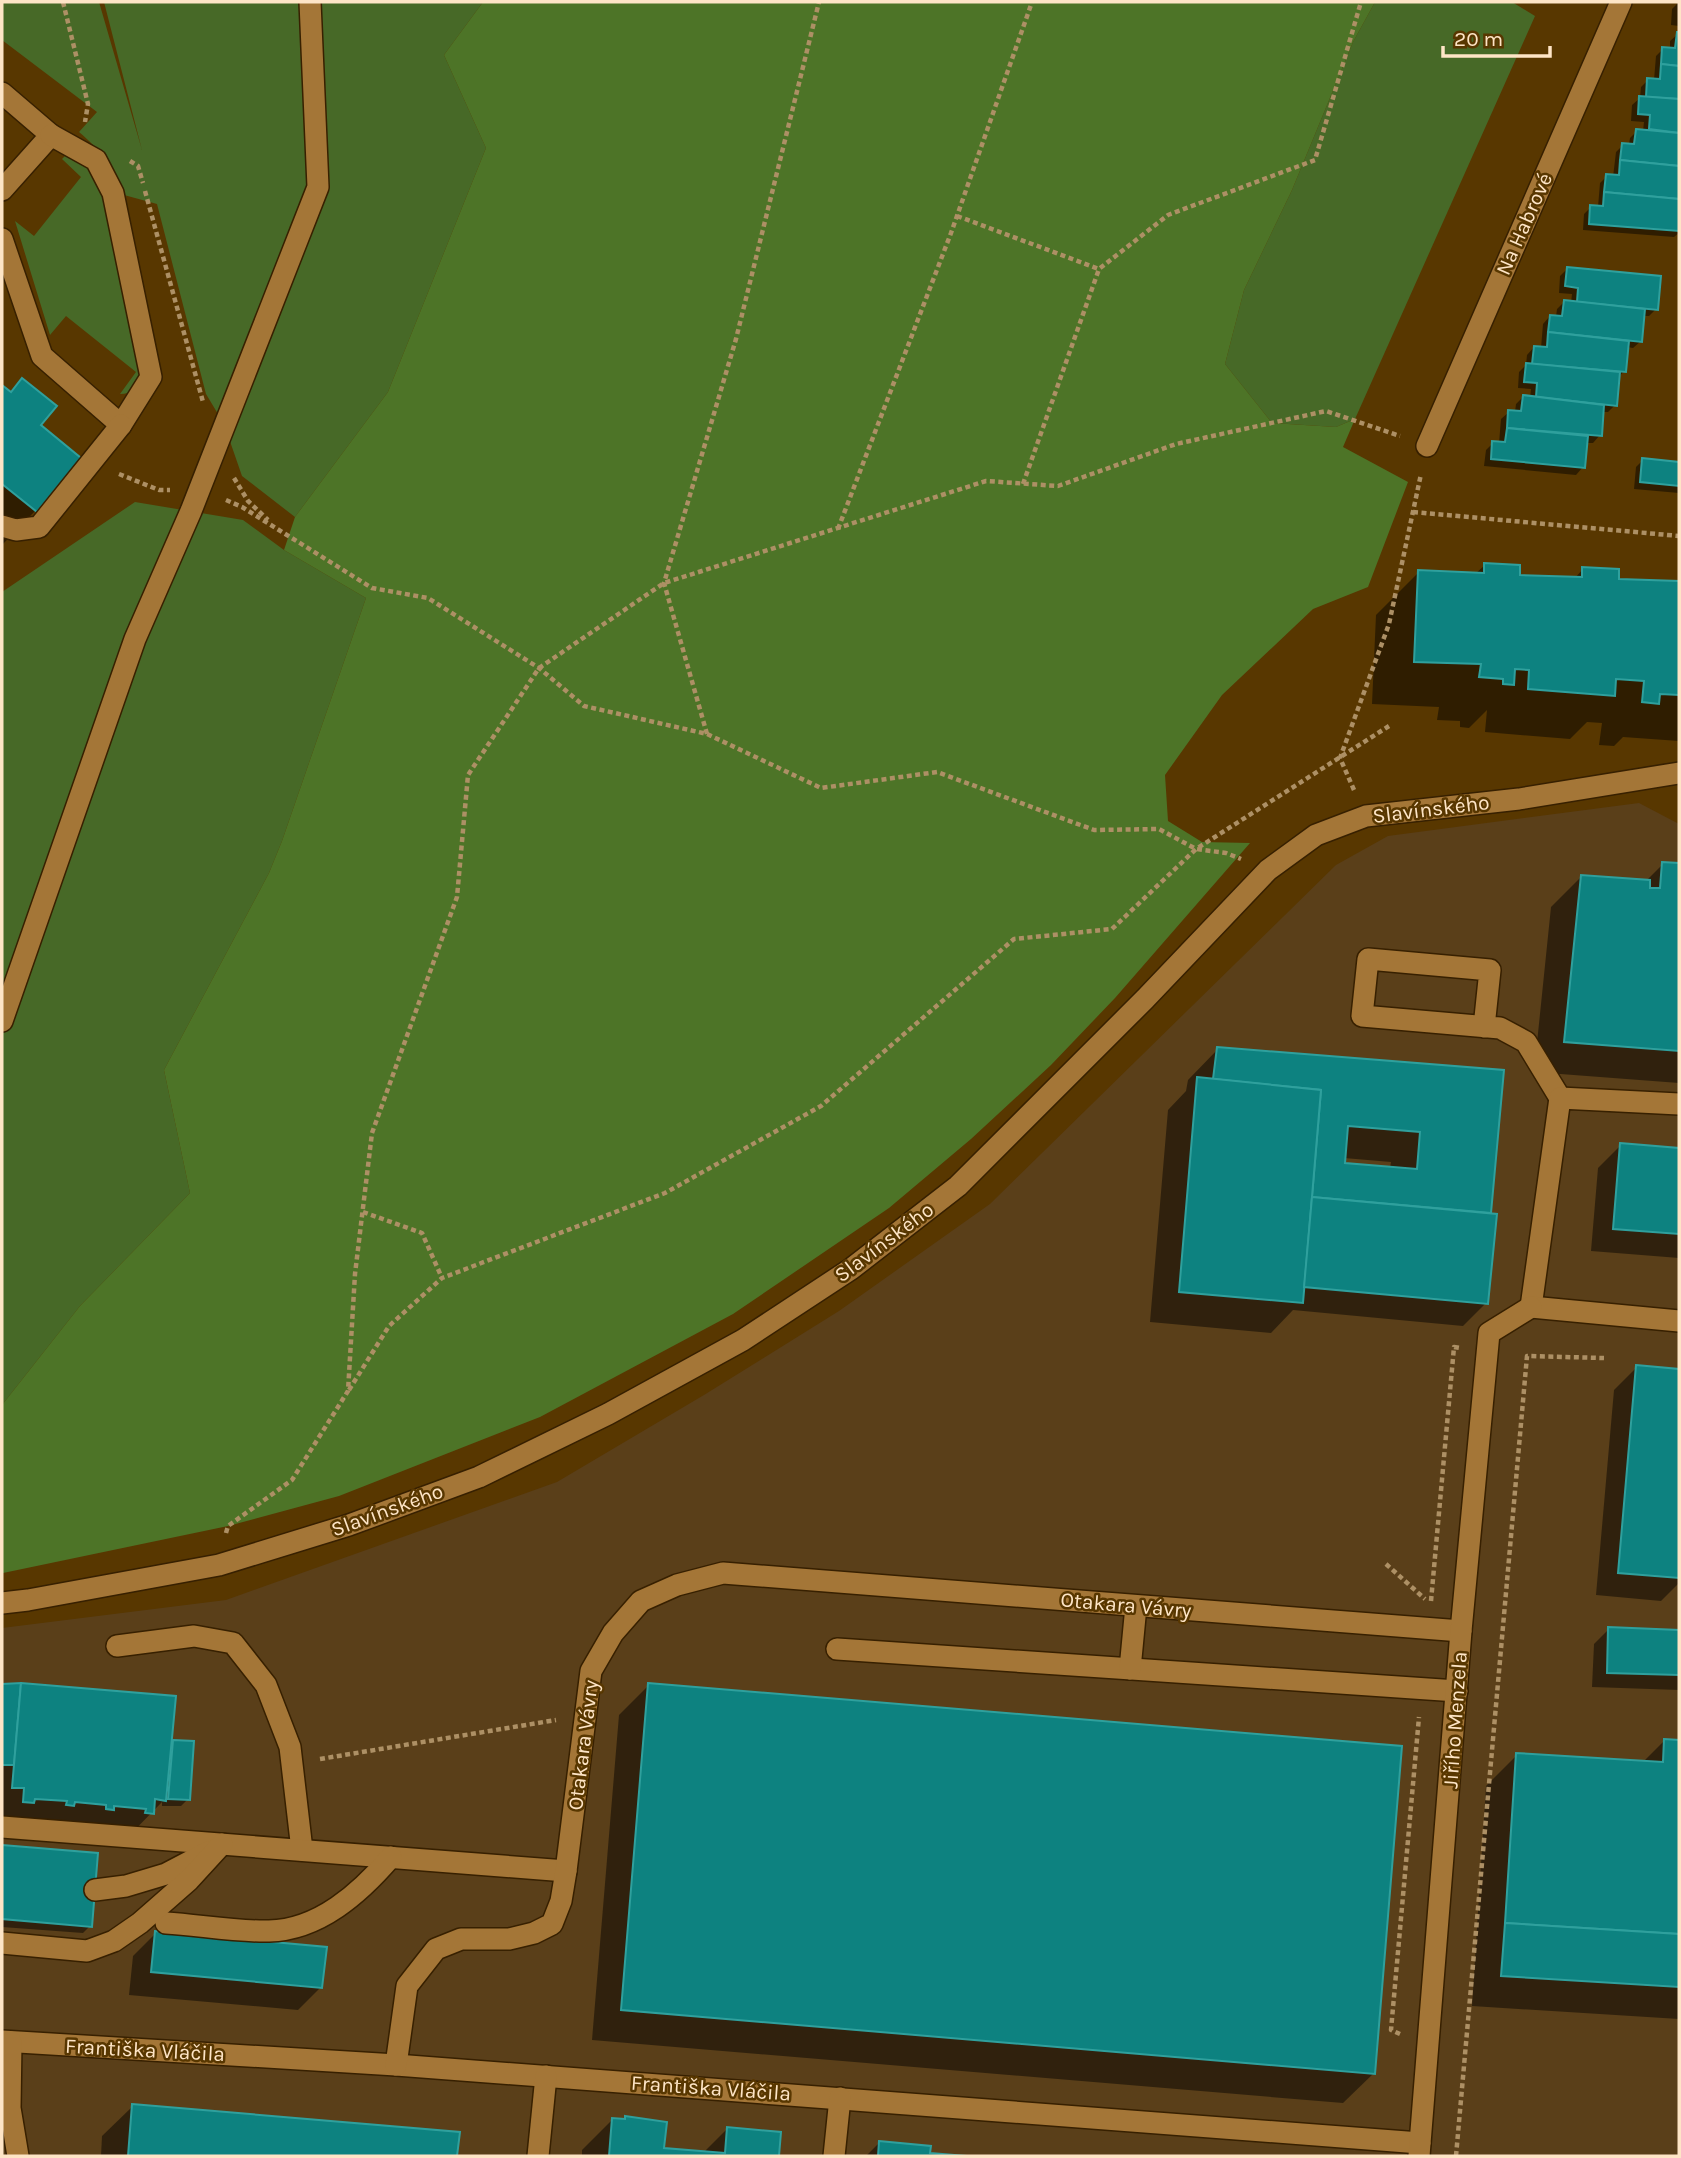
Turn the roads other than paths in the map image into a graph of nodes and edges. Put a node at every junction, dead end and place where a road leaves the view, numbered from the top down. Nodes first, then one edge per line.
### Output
1 (310, 2) edge
2 (1621, 2) edge
3 (2, 93) edge
4 (51, 135) junction
5 (2, 190) edge
6 (2, 239) edge
7 (121, 425) junction
8 (1427, 446) road end
9 (2, 526) edge
10 (1679, 773) edge
11 (2, 1021) edge
12 (1484, 1027) junction
13 (1560, 1098) junction
14 (1679, 1104) edge
15 (1531, 1307) junction
16 (1679, 1321) edge
17 (2, 1603) edge
18 (1136, 1606) junction
19 (1461, 1631) junction
20 (117, 1646) dead end
21 (837, 1650) dead end
22 (1130, 1669) junction
23 (1457, 1691) junction
24 (2, 1827) edge
25 (222, 1844) junction
26 (302, 1850) junction
27 (391, 1857) junction
28 (566, 1871) junction
29 (95, 1890) dead end
30 (166, 1923) dead end
31 (2, 1943) edge
32 (6, 2042) edge
33 (396, 2065) junction
34 (546, 2076) junction
35 (840, 2098) junction
36 (1419, 2149) edge
37 (18, 2156) edge
38 (538, 2156) edge
39 (834, 2156) edge

1 - 11 street
2 - 8 street, Na Habrové
3 - 4 street
4 - 5 street
4 - 7 street
6 - 7 street
7 - 9 street
10 - 17 street, Slavínského
12 - 12 street
12 - 13 street
13 - 14 street
13 - 15 street
15 - 16 street
15 - 19 street, Jiřího Menzela
18 - 19 street, Otakara Vávry
18 - 22 street
18 - 28 street, Otakara Vávry
19 - 23 street, Jiřího Menzela
20 - 26 street
21 - 22 street
22 - 23 street
23 - 36 street, Jiřího Menzela
24 - 25 street
25 - 26 street
25 - 29 street
25 - 31 street
26 - 27 street
27 - 28 street
27 - 30 street
28 - 33 street, Otakara Vávry
32 - 33 street, Františka Vláčila
32 - 37 street
33 - 34 street, Františka Vláčila
34 - 35 street, Františka Vláčila
34 - 38 street
35 - 36 street, Františka Vláčila
35 - 39 street

